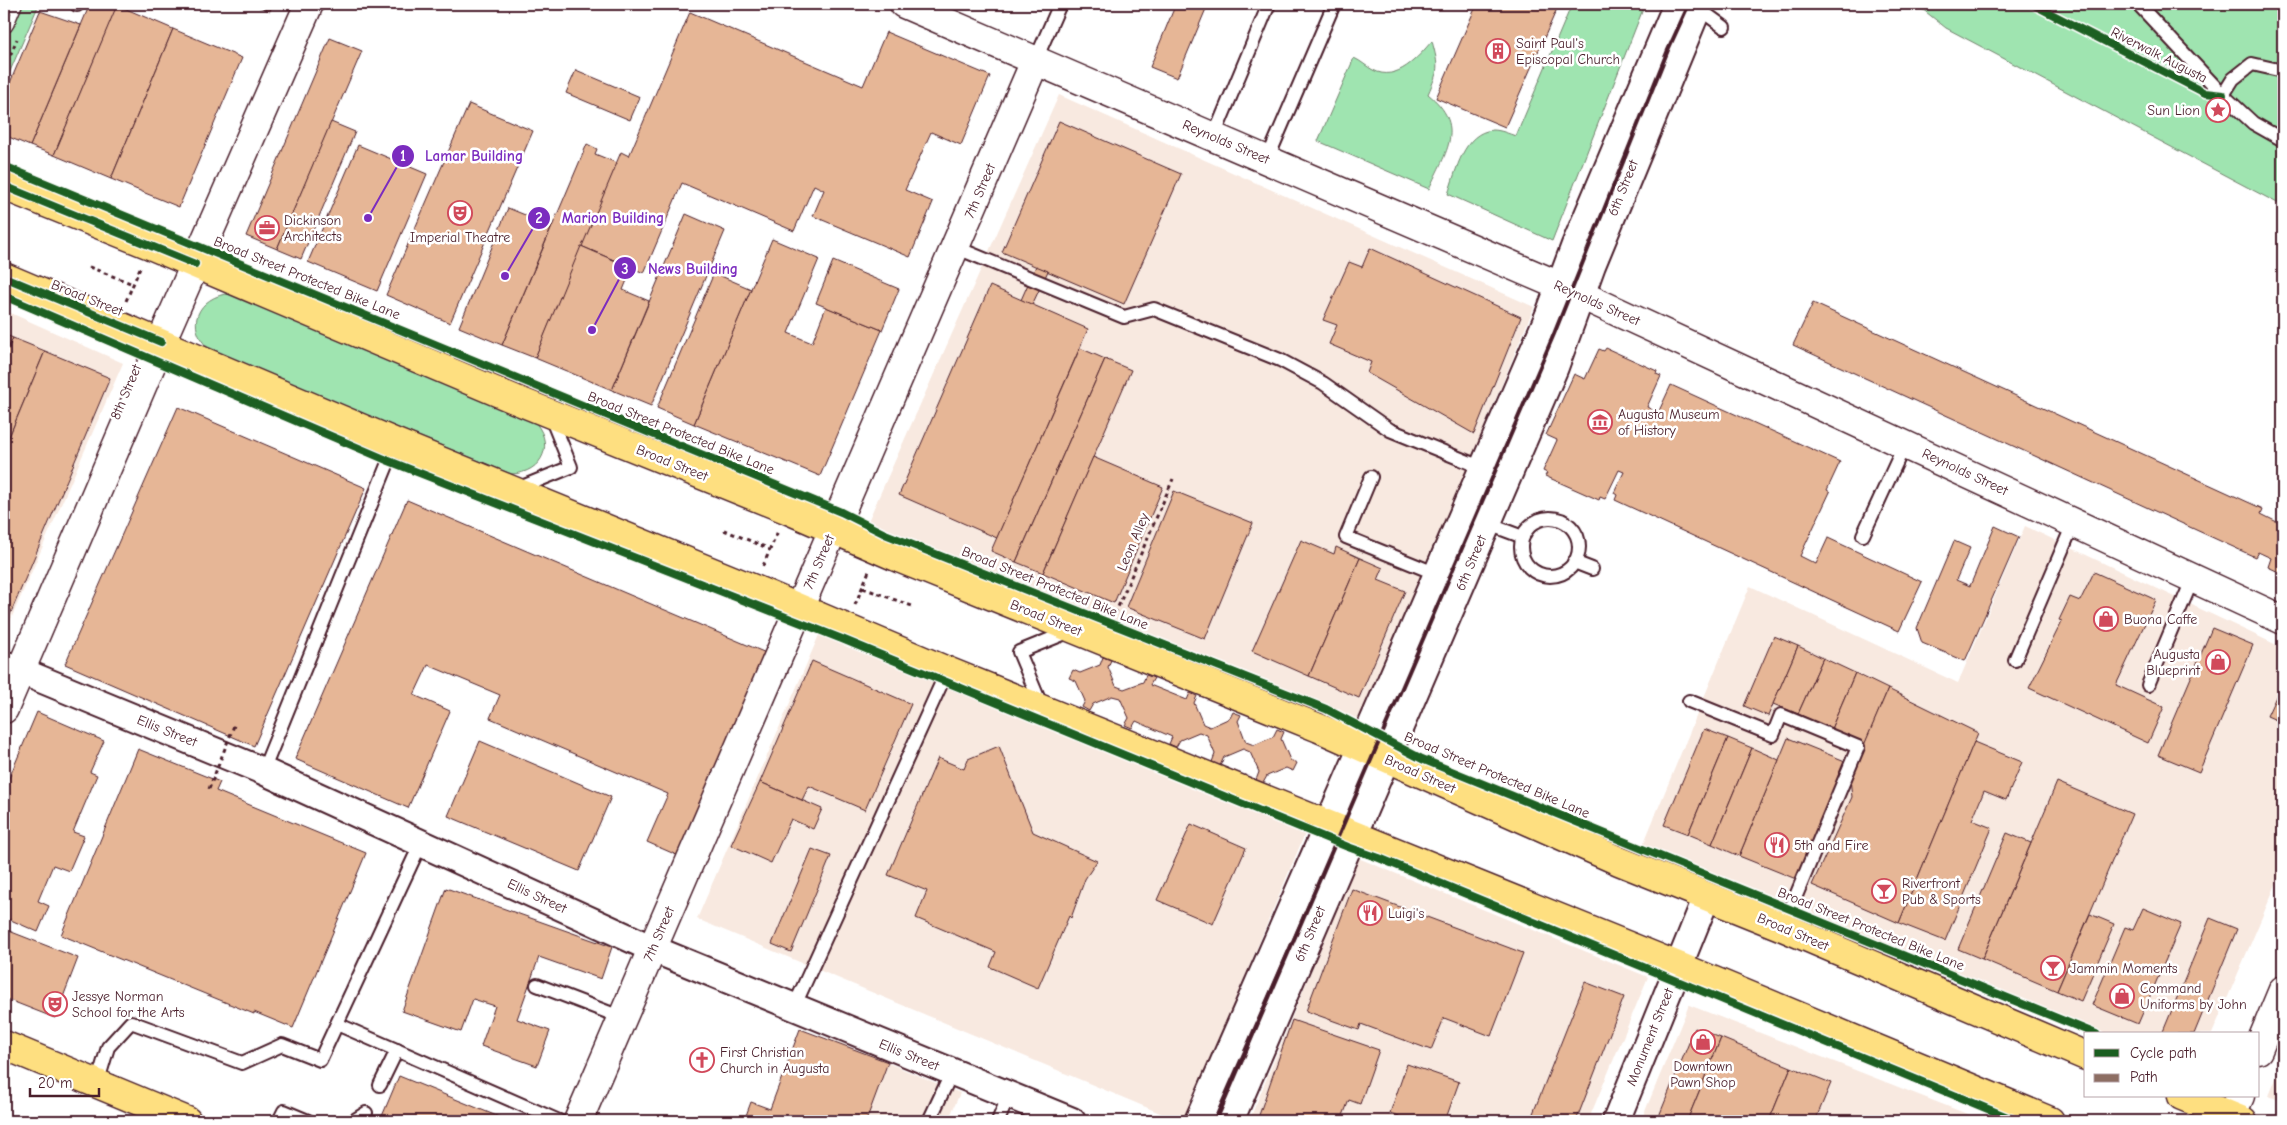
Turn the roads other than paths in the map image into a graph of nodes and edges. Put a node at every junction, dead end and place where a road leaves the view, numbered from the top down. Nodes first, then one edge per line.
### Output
1 (12, 4) edge
2 (309, 4) edge
3 (904, 4) edge
4 (1060, 4) edge
5 (1269, 4) edge
6 (1334, 4) edge
7 (2138, 4) edge
8 (1688, 5) edge
9 (4, 23) edge
10 (1724, 27) dead end
11 (1036, 59) junction
12 (2283, 71) edge
13 (2223, 95) junction
14 (1214, 136) junction
15 (2283, 140) edge
16 (1267, 160) junction
17 (4, 186) edge
18 (955, 247) junction
19 (195, 264) junction
20 (4, 277) edge
21 (1570, 290) junction
22 (161, 342) junction
23 (549, 413) junction
24 (396, 443) junction
25 (1905, 444) junction
26 (1482, 468) junction
27 (1371, 477) dead end
28 (515, 490) junction
29 (2074, 522) junction
30 (1488, 524) junction
31 (833, 530) junction
32 (1863, 535) dead end
33 (1523, 536) junction
34 (1574, 562) junction
35 (1592, 569) dead end
36 (1437, 574) junction
37 (2193, 578) junction
38 (800, 608) junction
39 (2283, 620) edge
40 (1075, 630) junction
41 (2015, 660) dead end
42 (12, 668) edge
43 (947, 671) junction
44 (2148, 685) dead end
45 (1689, 701) dead end
46 (4, 710) edge
47 (1043, 710) junction
48 (1361, 747) junction
49 (1386, 759) junction
50 (263, 771) junction
51 (1328, 825) junction
52 (1353, 834) junction
53 (420, 843) junction
54 (1707, 896) junction
55 (1784, 928) junction
56 (653, 949) junction
57 (1678, 966) junction
58 (538, 985) dead end
59 (2283, 990) edge
60 (794, 1007) junction
61 (623, 1018) junction
62 (337, 1024) junction
63 (4, 1045) edge
64 (2260, 1045) edge
65 (397, 1050) junction
66 (2084, 1055) edge
67 (952, 1072) junction
68 (97, 1084) junction
69 (380, 1085) dead end
70 (1009, 1095) junction
71 (2188, 1098) edge
72 (366, 1113) dead end
73 (2236, 1114) edge
74 (2033, 1118) edge
75 (187, 1121) edge
76 (279, 1121) edge
77 (308, 1121) edge
78 (353, 1121) edge
79 (559, 1121) edge
80 (578, 1121) edge
81 (930, 1121) edge
82 (998, 1121) edge
83 (1072, 1121) edge
84 (1198, 1121) edge
85 (1230, 1121) edge
86 (1616, 1121) edge

1 - 9 street
2 - 19 main road, 8th Street
3 - 11 main road, Reynolds Street
4 - 11 lane, 7th Street
5 - 14 lane
6 - 16 lane
7 - 13 lane
8 - 10 lane
8 - 21 street, 6th Street
11 - 14 main road, Reynolds Street
11 - 18 main road, 7th Street
12 - 13 lane
13 - 15 lane
14 - 16 main road, Reynolds Street
16 - 21 main road, Reynolds Street
17 - 19 main road, Broad Street
18 - 26 lane
18 - 31 main road, 7th Street
19 - 22 main road, 8th Street
19 - 23 main road, Broad Street
20 - 22 main road, Broad Street
21 - 25 main road, Reynolds Street
21 - 26 street, 6th Street
21 - 30 street, 6th Street
22 - 24 main road, Broad Street
22 - 42 main road, 8th Street
23 - 28 lane
23 - 31 main road, Broad Street
24 - 28 main road, Broad Street
24 - 50 lane
25 - 29 main road, Reynolds Street
25 - 32 lane
26 - 36 street, 6th Street
27 - 36 lane
28 - 38 main road, Broad Street
29 - 37 main road, Reynolds Street
29 - 41 lane
30 - 33 lane
30 - 49 street, 6th Street
31 - 38 main road, 7th Street
31 - 40 main road, Broad Street
33 - 34 lane
33 - 34 lane
34 - 35 lane
36 - 48 street, 6th Street
37 - 39 main road, Reynolds Street
37 - 44 lane
38 - 43 main road, Broad Street
38 - 56 main road, 7th Street
40 - 47 lane
40 - 48 main road, Broad Street
42 - 46 main road, 8th Street
42 - 50 street, Ellis Street
43 - 47 main road, Broad Street
43 - 60 lane
45 - 55 lane
47 - 51 main road, Broad Street
48 - 49 main road, Broad Street
48 - 51 street, 6th Street
49 - 52 street, 6th Street
49 - 54 main road, Broad Street
50 - 53 street, Ellis Street
51 - 52 main road, Broad Street
51 - 84 street, 6th Street
52 - 57 main road, Broad Street
52 - 85 street, 6th Street
53 - 56 street, Ellis Street
53 - 62 lane
54 - 55 main road, Broad Street
54 - 57 street, Monument Street
55 - 66 main road, Broad Street
56 - 60 street, Ellis Street
56 - 61 main road, 7th Street
57 - 74 main road, Broad Street
57 - 86 street, Monument Street
58 - 61 lane
59 - 64 main road
60 - 67 street, Ellis Street
61 - 80 main road, 7th Street
62 - 65 lane
62 - 68 lane
63 - 68 main road
65 - 69 lane
65 - 79 lane
67 - 70 street, Ellis Street
67 - 81 lane
68 - 75 main road
70 - 82 lane
70 - 83 street, Ellis Street
71 - 73 main road
72 - 78 lane
76 - 77 lane

